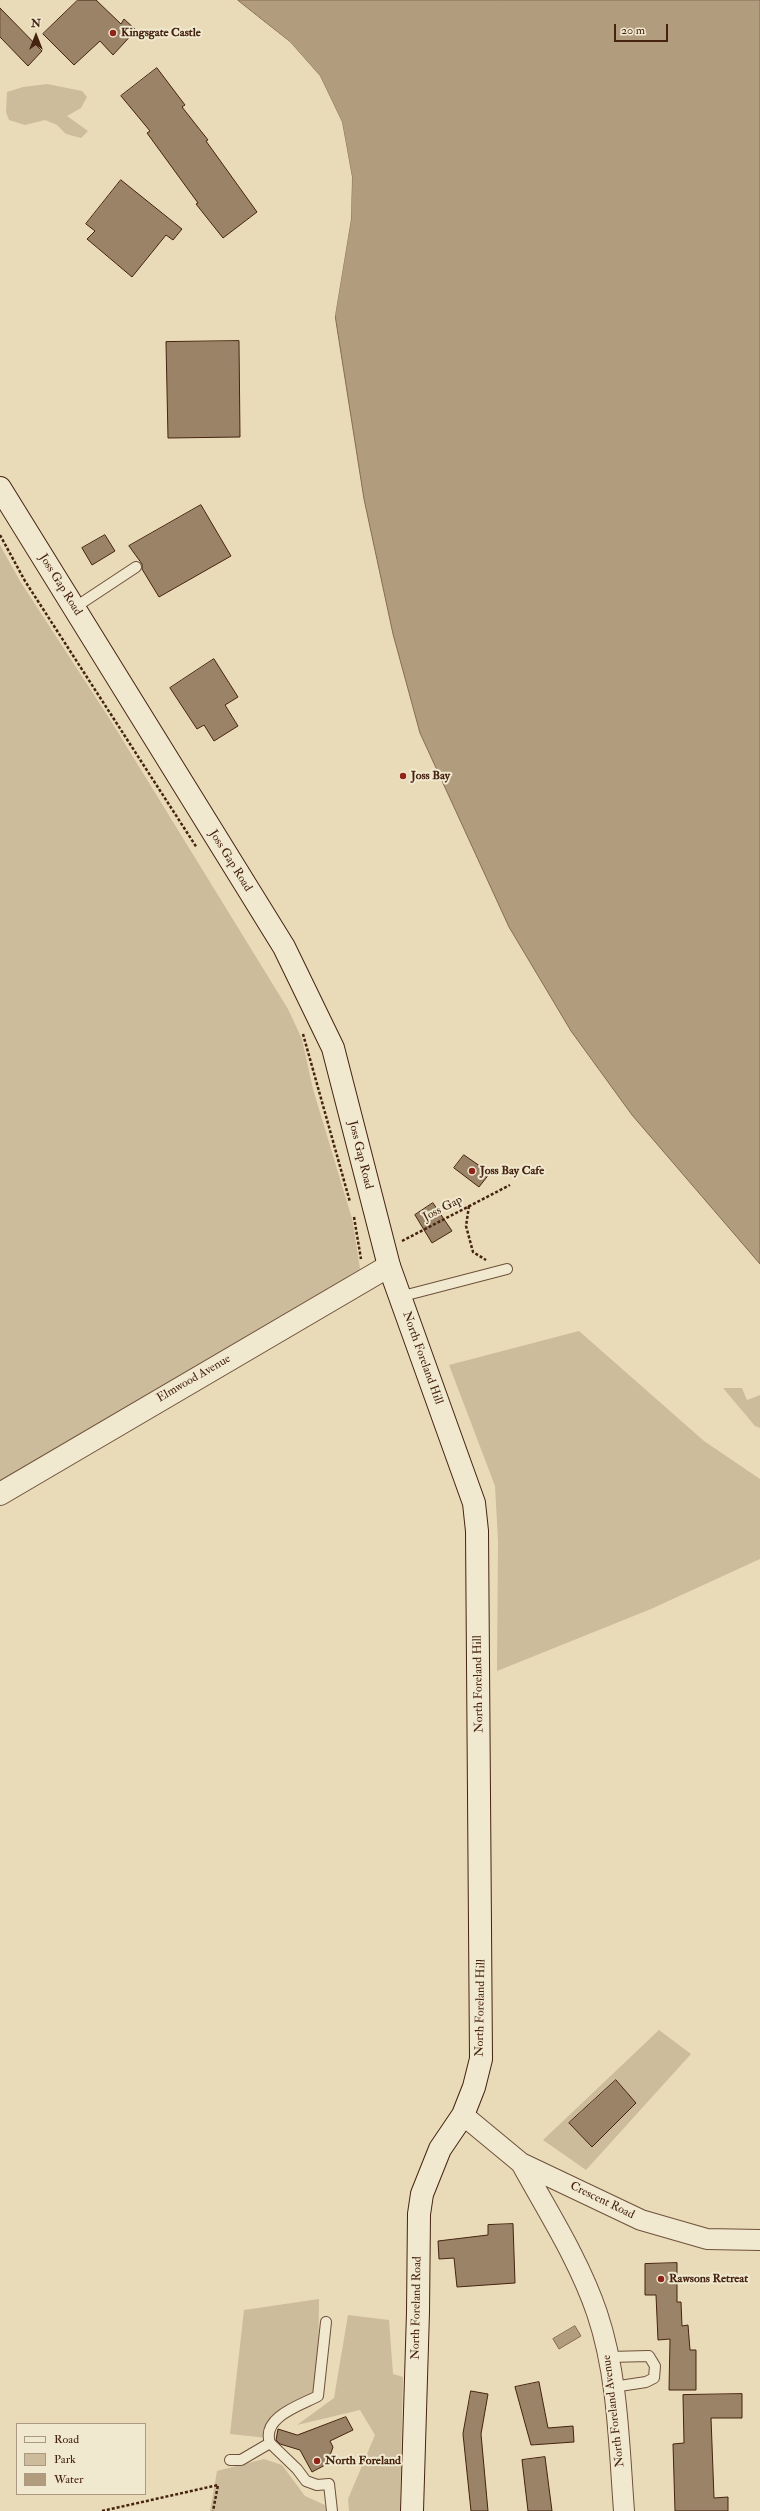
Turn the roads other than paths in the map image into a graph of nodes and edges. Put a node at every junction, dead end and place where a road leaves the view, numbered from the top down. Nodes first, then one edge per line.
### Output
1 (0, 488) edge
2 (136, 567) dead end
3 (74, 608) junction
4 (387, 1258) junction
5 (507, 1269) dead end
6 (399, 1297) junction
7 (0, 1494) edge
8 (463, 2115) junction
9 (522, 2163) junction
10 (760, 2240) edge
11 (326, 2322) dead end
12 (608, 2357) junction
13 (613, 2387) junction
14 (270, 2444) junction
15 (230, 2460) dead end
16 (332, 2511) edge
17 (412, 2511) edge
18 (624, 2511) edge

1 - 3 main road, Joss Gap Road
2 - 3 lane
3 - 4 main road, Joss Gap Road
4 - 6 main road, North Foreland Hill
4 - 7 main road, Elmwood Avenue
5 - 6 lane
6 - 8 main road, North Foreland Hill
8 - 9 street, Crescent Road
8 - 17 main road, North Foreland Road
9 - 10 street, Crescent Road
9 - 12 street, North Foreland Avenue
11 - 14 lane
12 - 13 street, North Foreland Avenue
12 - 13 lane
13 - 18 street, North Foreland Avenue
14 - 15 lane
14 - 16 lane

